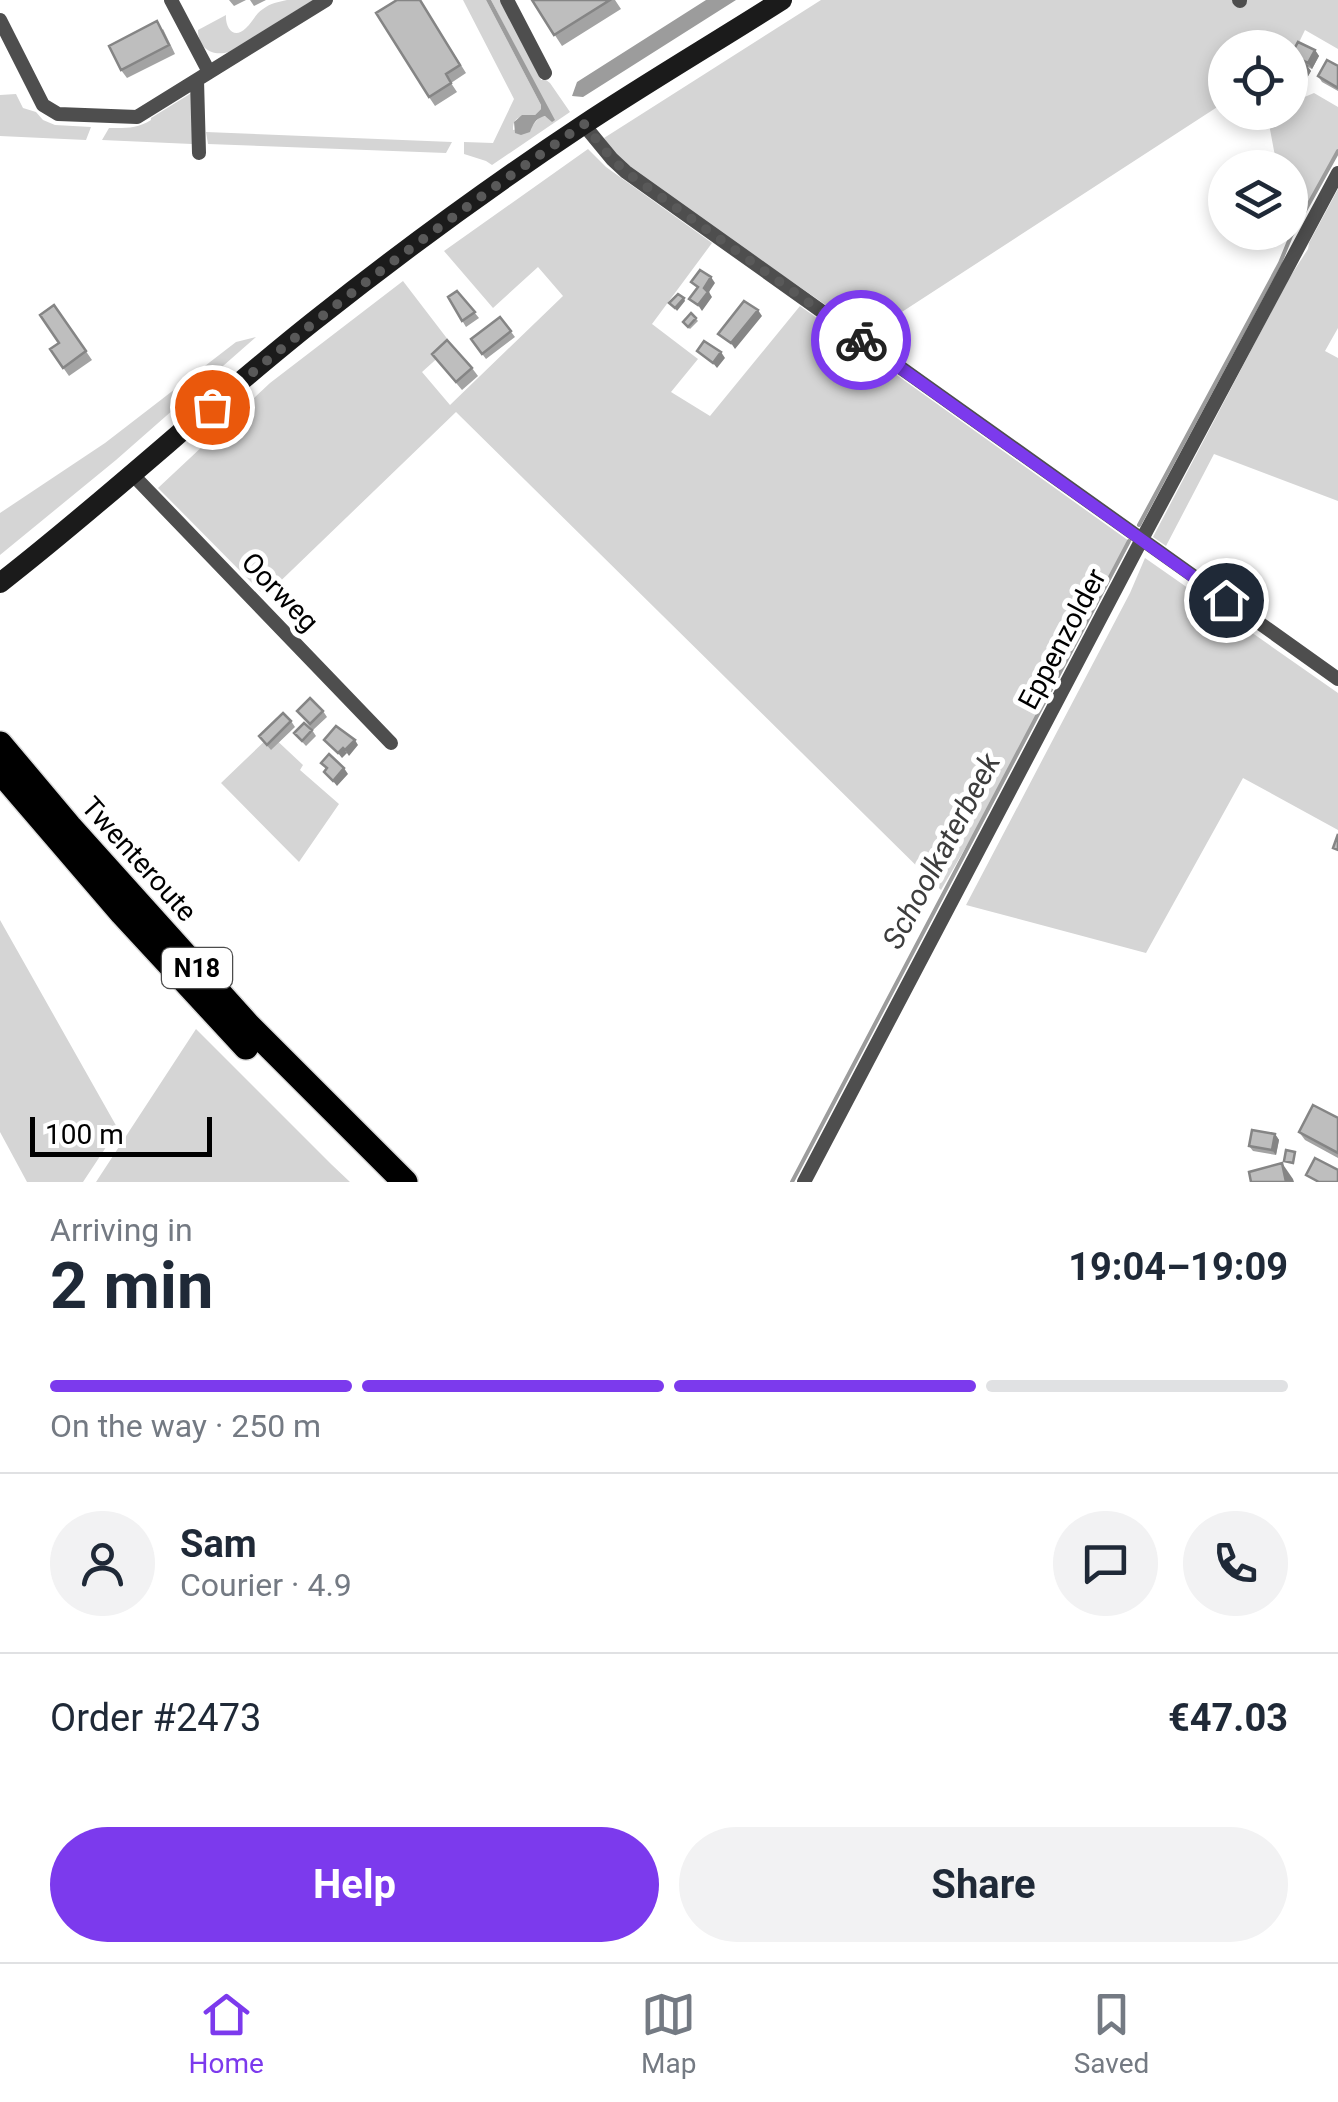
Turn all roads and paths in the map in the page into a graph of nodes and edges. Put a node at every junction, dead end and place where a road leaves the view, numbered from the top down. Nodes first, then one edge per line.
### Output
1 (171, 0) edge
2 (326, 0) edge
3 (507, 0) edge
4 (782, 0) edge
5 (0, 20) edge
6 (545, 72) dead end
7 (203, 76) junction
8 (584, 124) junction
9 (200, 153) dead end
10 (1338, 173) edge
11 (133, 476) junction
12 (1141, 540) junction
13 (0, 583) edge
14 (1338, 680) edge
15 (391, 743) dead end
16 (0, 744) edge
17 (0, 771) edge
18 (382, 1182) edge
19 (405, 1182) edge
20 (804, 1182) edge

1 - 7 street
2 - 7 street
3 - 6 street
4 - 8 main road
5 - 7 street
7 - 9 street
8 - 11 main road
8 - 12 street
10 - 12 street, Eppenzolder
11 - 13 main road
11 - 15 street, Oorweg
12 - 14 street
12 - 20 street, Eppenzolder
16 - 19 highway, Twenteroute / N18
17 - 18 highway, Twenteroute / N18

